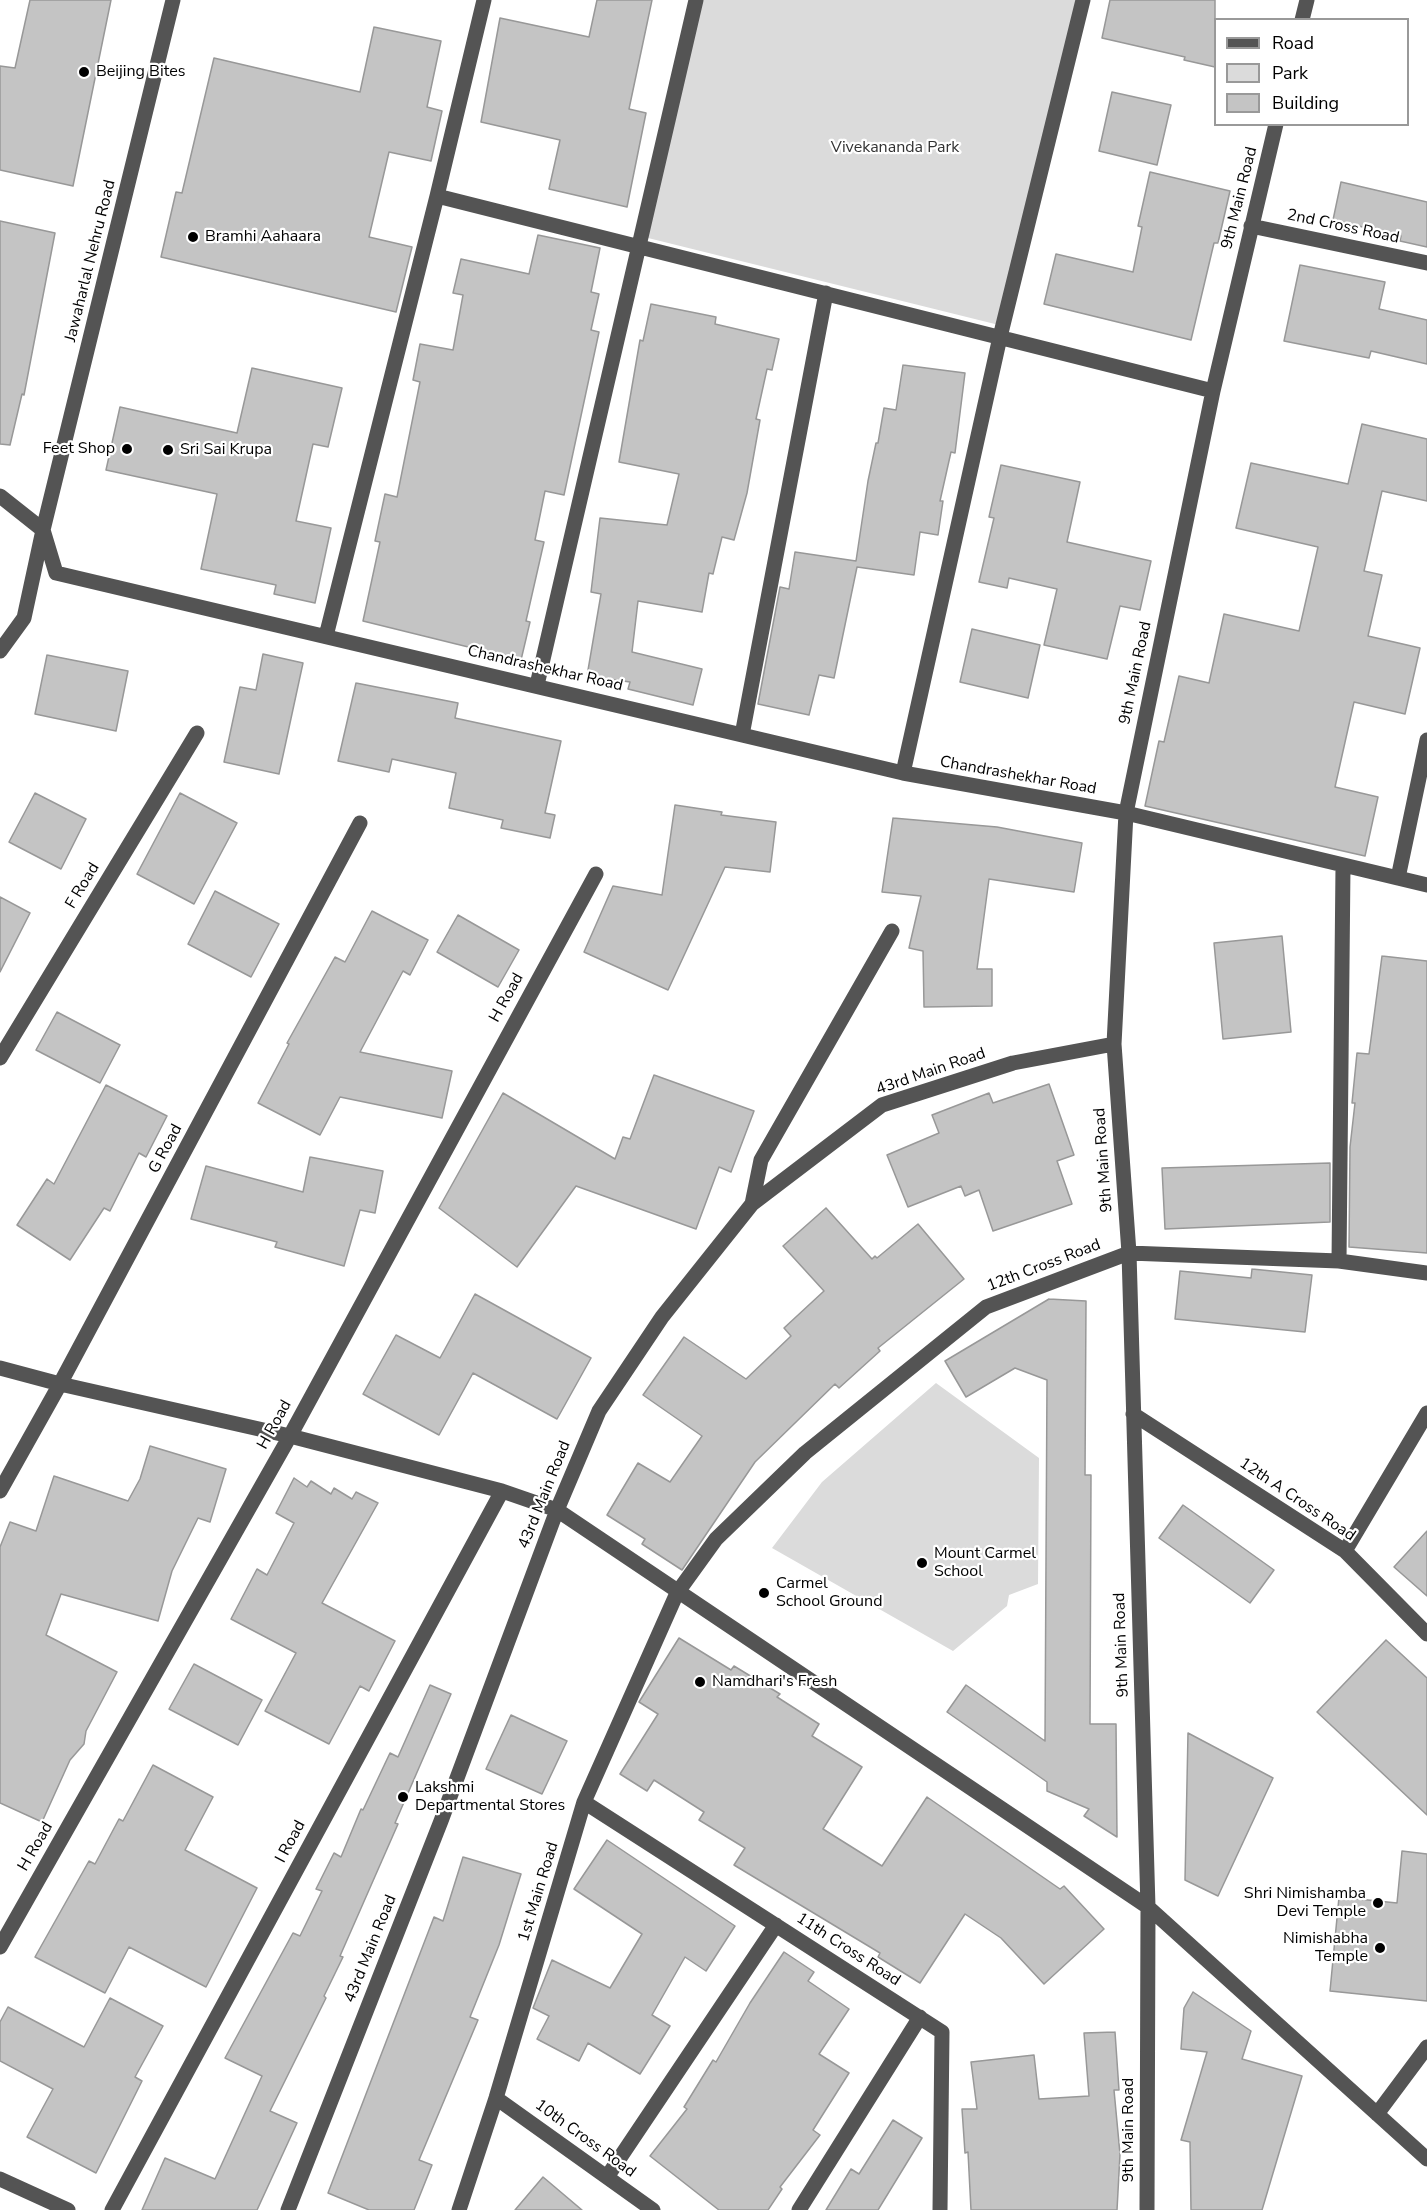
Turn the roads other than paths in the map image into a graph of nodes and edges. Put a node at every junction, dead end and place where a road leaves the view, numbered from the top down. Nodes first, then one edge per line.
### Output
1 (173, 0) edge
2 (484, 0) edge
3 (696, 0) edge
4 (1083, 0) edge
5 (1307, 0) edge
6 (1302, 18) edge
7 (1276, 126) edge
8 (437, 196) junction
9 (1251, 226) junction
10 (638, 246) junction
11 (1427, 263) edge
12 (826, 293) junction
13 (1000, 337) junction
14 (1214, 391) junction
15 (0, 496) edge
16 (43, 530) junction
17 (326, 636) junction
18 (0, 651) edge
19 (537, 686) junction
20 (197, 732) dead end
21 (742, 735) junction
22 (1427, 740) edge
23 (903, 773) junction
24 (1126, 813) junction
25 (360, 823) dead end
26 (1343, 866) junction
27 (596, 874) dead end
28 (1398, 878) junction
29 (1427, 885) edge
30 (892, 931) dead end
31 (1114, 1044) junction
32 (0, 1058) edge
33 (752, 1204) junction
34 (1129, 1253) junction
35 (1339, 1261) junction
36 (1427, 1273) edge
37 (0, 1368) edge
38 (60, 1384) junction
39 (1427, 1413) edge
40 (1133, 1414) junction
41 (290, 1436) junction
42 (0, 1491) edge
43 (502, 1491) junction
44 (557, 1510) junction
45 (1345, 1551) junction
46 (677, 1593) junction
47 (1427, 1634) edge
48 (584, 1802) junction
49 (1148, 1907) junction
50 (776, 1925) junction
51 (0, 1947) edge
52 (920, 2017) junction
53 (1427, 2047) edge
54 (496, 2098) junction
55 (1377, 2114) junction
56 (1427, 2158) edge
57 (607, 2177) junction
58 (0, 2178) edge
59 (49, 2206) edge
60 (68, 2210) edge
61 (112, 2210) edge
62 (288, 2210) edge
63 (459, 2210) edge
64 (653, 2210) edge
65 (799, 2210) edge
66 (940, 2210) edge
67 (1147, 2210) edge

1 - 16 street, Jawaharlal Nehru Road
2 - 8 street
3 - 10 street
4 - 13 street
5 - 6 street
7 - 9 street, 9th Main Road
8 - 10 street
8 - 17 street
9 - 11 street, 2nd Cross Road
9 - 14 street, 9th Main Road
10 - 12 street
10 - 19 street
12 - 13 street
12 - 21 street
13 - 14 street
13 - 23 street
14 - 24 street, 9th Main Road
15 - 16 street
16 - 17 street, Chandrashekhar Road
16 - 18 street, Jawaharlal Nehru Road
17 - 19 street, Chandrashekhar Road
19 - 21 street, Chandrashekhar Road
20 - 32 street, F Road
21 - 23 street, Chandrashekhar Road
22 - 28 street
23 - 24 street, Chandrashekhar Road
24 - 26 street, Chandrashekhar Road
24 - 31 street, 9th Main Road
25 - 38 street, G Road
26 - 28 street, Chandrashekhar Road
26 - 35 street
27 - 41 street, H Road
28 - 29 street, Chandrashekhar Road
30 - 33 street
31 - 33 street, 43rd Main Road
31 - 34 street, 9th Main Road
33 - 44 street, 43rd Main Road
34 - 35 street, 12th Cross Road
34 - 40 street, 9th Main Road
34 - 46 street, 12th Cross Road
35 - 36 street, 12th Cross Road
37 - 38 street
38 - 41 street
38 - 42 street, G Road
39 - 45 street
40 - 45 street, 12th A Cross Road
40 - 49 street, 9th Main Road
41 - 43 street
41 - 51 street, H Road
43 - 44 street
43 - 61 street, I Road
44 - 46 street
44 - 62 street, 43rd Main Road
45 - 47 street, 12th A Cross Road
46 - 48 street, 1st Main Road
46 - 49 street
48 - 50 street, 11th Cross Road
48 - 54 street, 1st Main Road
49 - 55 street
49 - 67 street, 9th Main Road
50 - 52 street, 11th Cross Road
50 - 57 street
52 - 65 street
52 - 66 street, 11th Cross Road
53 - 55 street
54 - 57 street, 10th Cross Road
54 - 63 street, 1st Main Road
55 - 56 street
57 - 64 street, 10th Cross Road
58 - 59 street
59 - 60 street

